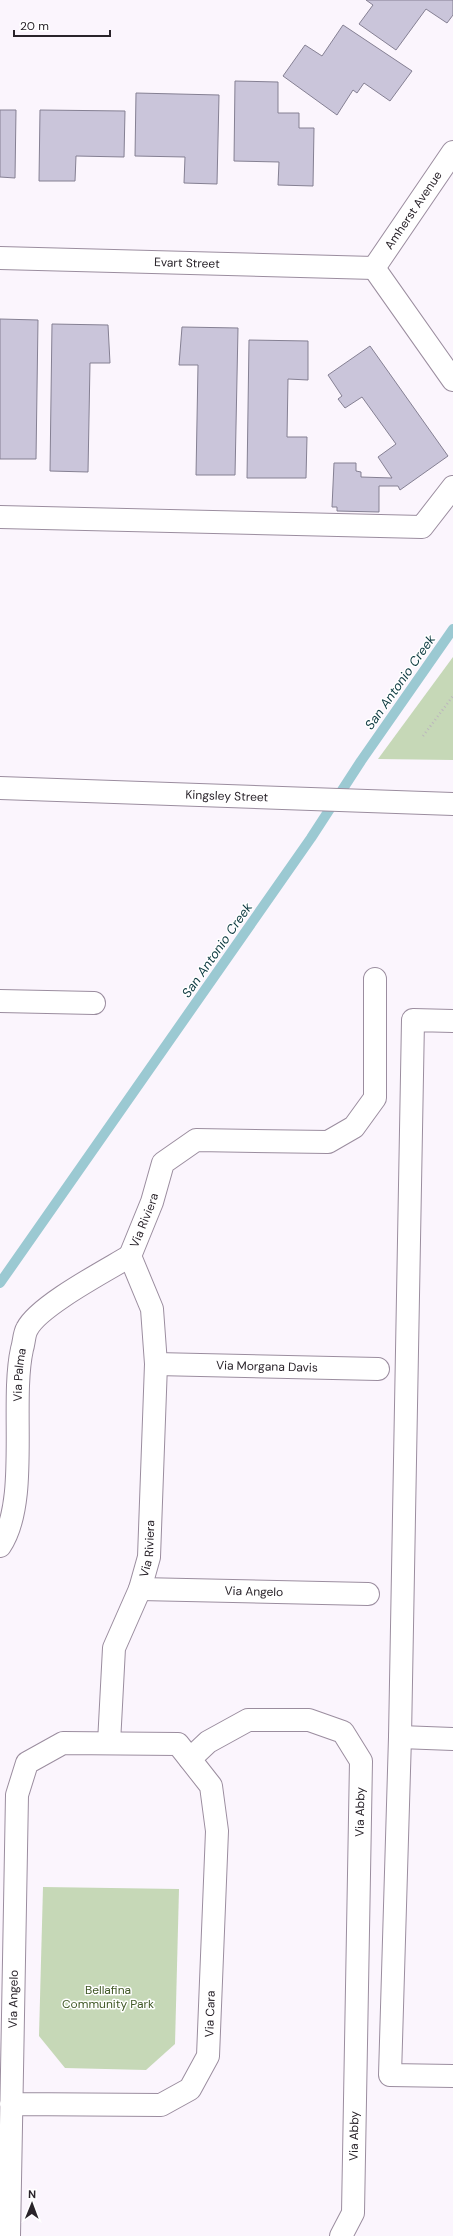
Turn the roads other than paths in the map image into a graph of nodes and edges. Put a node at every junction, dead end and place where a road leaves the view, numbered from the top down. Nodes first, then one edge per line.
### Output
1 (453, 152) edge
2 (0, 258) edge
3 (374, 268) junction
4 (453, 380) edge
5 (453, 486) edge
6 (0, 517) edge
7 (0, 788) edge
8 (453, 804) edge
9 (375, 979) dead end
10 (0, 1001) edge
11 (94, 1003) dead end
12 (453, 1021) edge
13 (130, 1256) junction
14 (156, 1364) junction
15 (378, 1369) dead end
16 (0, 1546) edge
17 (140, 1589) junction
18 (368, 1594) dead end
19 (400, 1737) junction
20 (453, 1739) edge
21 (109, 1744) junction
22 (190, 1759) junction
23 (6, 2024) edge
24 (453, 2076) edge
25 (11, 2104) junction
26 (9, 2236) edge
27 (340, 2236) edge

1 - 3 street, Amherst Avenue
2 - 3 street, Evart Street
3 - 4 street
5 - 6 street
7 - 8 street, Kingsley Street
9 - 13 street, Via Riviera
10 - 11 street
12 - 19 street
13 - 14 street, Via Riviera
13 - 16 street, Via Palma
14 - 15 street, Via Morgana Davis
14 - 17 street, Via Riviera
17 - 18 street, Via Angelo
17 - 21 street, Via Riviera
19 - 20 street
19 - 24 street
21 - 22 street
21 - 23 street, Via Angelo
22 - 25 street, Via Cara
22 - 27 street, Via Abby
23 - 25 street, Via Angelo
25 - 26 street, Via Angelo

